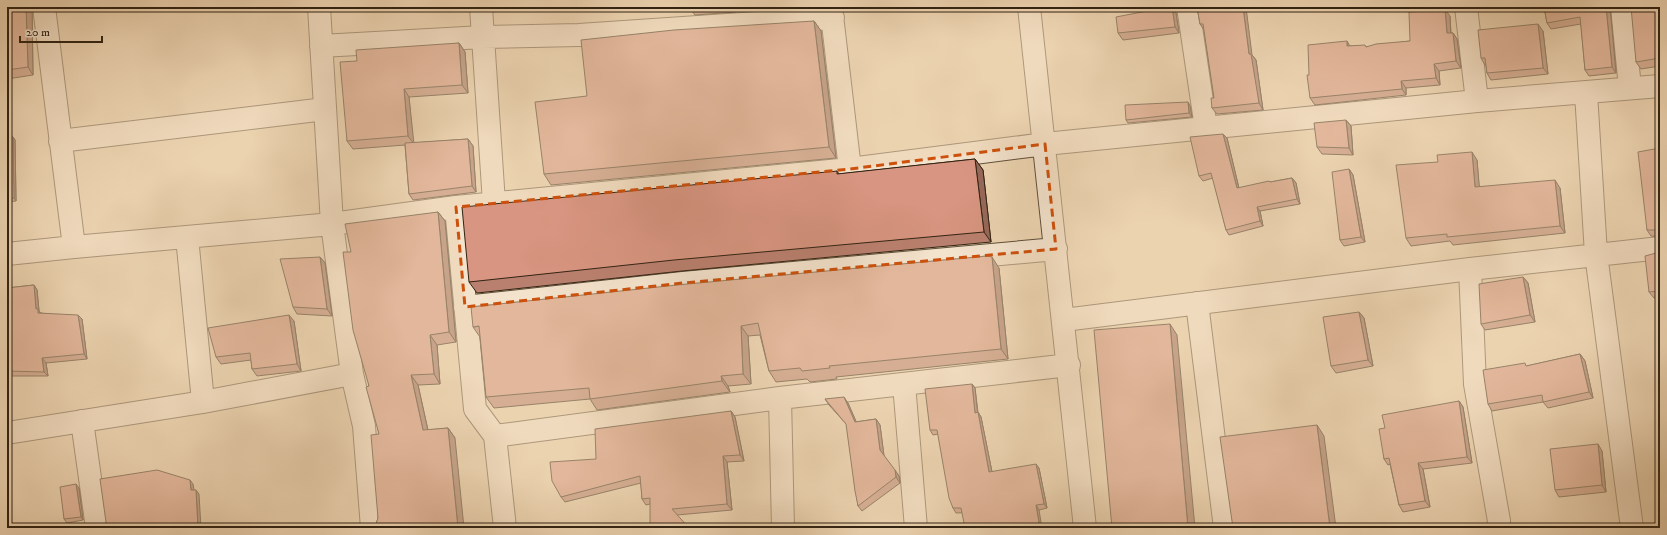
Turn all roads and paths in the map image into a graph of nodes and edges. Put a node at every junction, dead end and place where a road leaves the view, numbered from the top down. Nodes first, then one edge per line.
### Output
1 (44, 7) edge
2 (319, 7) edge
3 (481, 7) edge
4 (1029, 7) edge
5 (1188, 7) edge
6 (1466, 7) edge
7 (1622, 7) edge
8 (832, 12) edge
9 (483, 37) junction
10 (321, 46) junction
11 (1660, 86) edge
12 (1630, 88) junction
13 (1586, 93) junction
14 (1477, 101) junction
15 (325, 109) junction
16 (1206, 128) junction
17 (60, 141) junction
18 (1045, 144) junction
19 (850, 169) junction
20 (494, 203) junction
21 (456, 207) junction
22 (332, 224) junction
23 (187, 237) junction
24 (74, 246) junction
25 (1660, 248) edge
26 (1056, 249) junction
27 (7, 254) edge
28 (1596, 254) junction
29 (1470, 269) junction
30 (1197, 303) junction
31 (465, 307) junction
32 (1064, 320) junction
33 (1068, 365) junction
34 (352, 374) junction
35 (904, 384) junction
36 (780, 398) junction
37 (203, 402) junction
38 (82, 421) junction
39 (7, 433) edge
40 (495, 436) junction
41 (97, 528) edge
42 (372, 528) edge
43 (505, 528) edge
44 (783, 528) edge
45 (916, 528) edge
46 (1085, 528) edge
47 (1225, 528) edge
48 (1498, 528) edge
49 (1632, 528) edge

1 - 17 street
2 - 10 street
3 - 9 street
4 - 18 street
5 - 16 street
6 - 14 street
7 - 12 street
8 - 9 street
8 - 19 street
9 - 10 street
9 - 20 street
10 - 15 street
11 - 12 street
12 - 13 street
13 - 14 street
13 - 28 street
14 - 16 street
15 - 17 street
15 - 22 street
16 - 18 street
17 - 24 street
18 - 19 street
18 - 26 street
19 - 20 street
20 - 21 street
21 - 22 street
21 - 31 street
22 - 23 street
22 - 34 street
23 - 24 street
23 - 37 street
24 - 27 street
25 - 28 street
26 - 31 street
26 - 32 street
28 - 29 street
28 - 49 street
29 - 30 street
29 - 48 street
30 - 32 street
30 - 47 street
31 - 40 street
32 - 33 street
33 - 35 street
33 - 46 street
34 - 37 street
34 - 42 street
35 - 36 street
35 - 45 street
36 - 40 street
36 - 44 street
37 - 38 street
38 - 39 street
38 - 41 street
40 - 43 street

